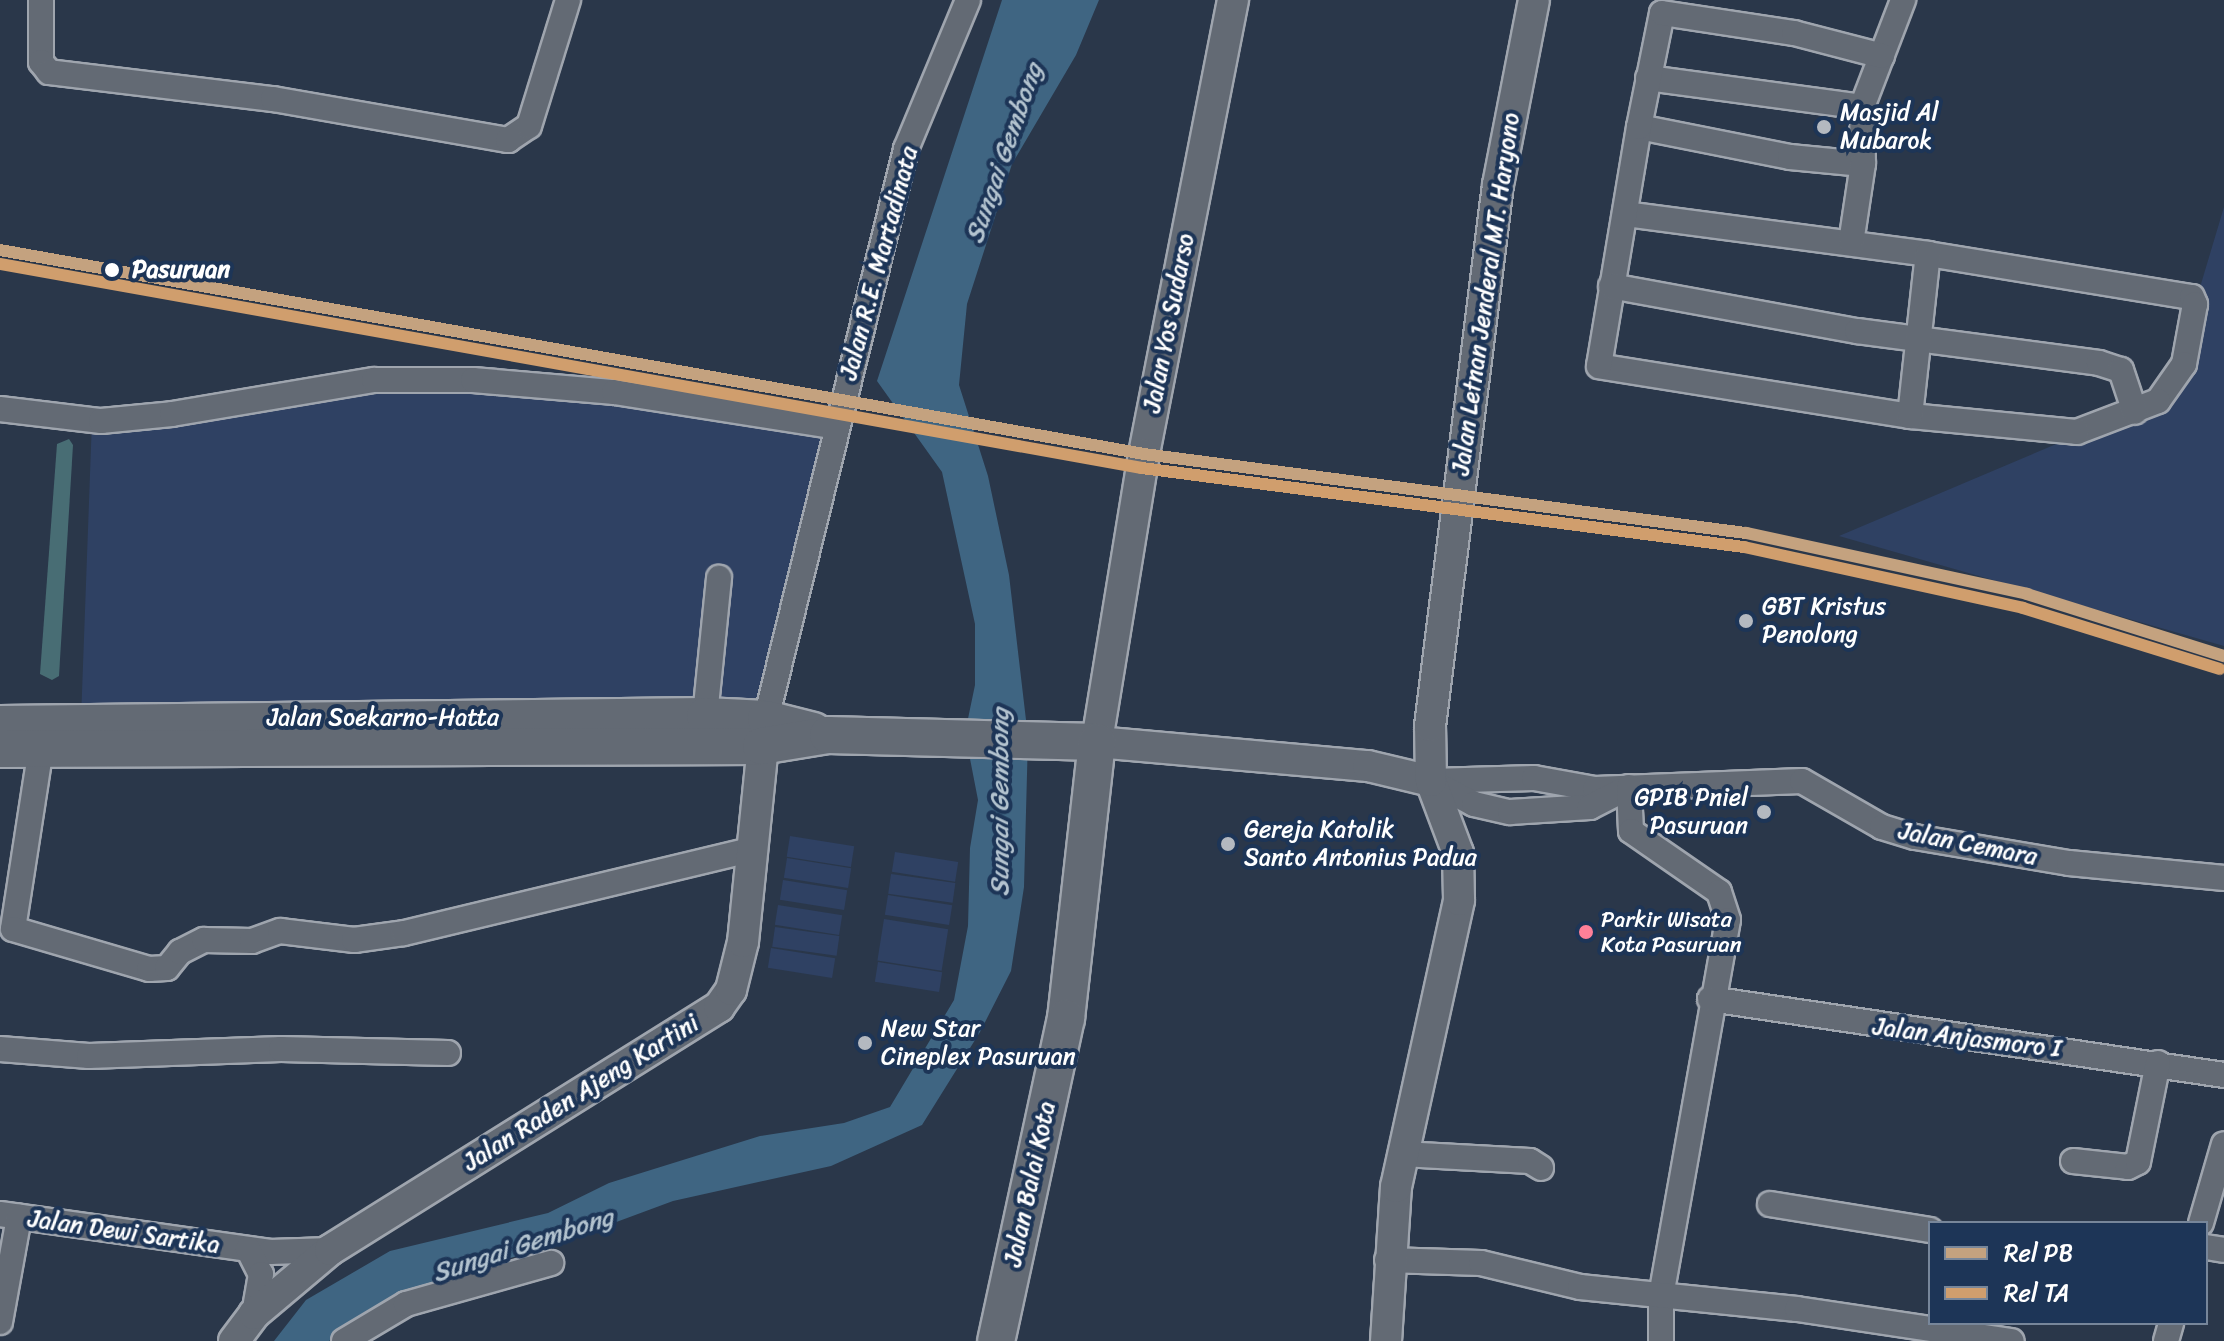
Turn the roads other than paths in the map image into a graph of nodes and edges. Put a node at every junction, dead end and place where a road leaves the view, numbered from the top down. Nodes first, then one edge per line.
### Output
1 (41, 0) edge
2 (568, 0) edge
3 (968, 0) edge
4 (1233, 0) edge
5 (1534, 0) edge
6 (1903, 0) edge
7 (1877, 66) junction
8 (1648, 78) junction
9 (1862, 107) junction
10 (1639, 127) junction
11 (1863, 164) junction
12 (1625, 214) junction
13 (1851, 243) junction
14 (1928, 254) junction
15 (1611, 286) junction
16 (1916, 338) junction
17 (0, 409) edge
18 (2135, 412) junction
19 (1910, 416) junction
20 (837, 427) junction
21 (719, 578) dead end
22 (705, 716) junction
23 (0, 724) edge
24 (763, 733) junction
25 (1097, 742) junction
26 (41, 748) junction
27 (0, 749) edge
28 (1431, 781) junction
29 (1629, 787) junction
30 (751, 850) junction
31 (2224, 878) edge
32 (1710, 999) junction
33 (0, 1049) edge
34 (448, 1053) dead end
35 (2158, 1063) junction
36 (2224, 1075) edge
37 (2224, 1144) edge
38 (1402, 1154) junction
39 (2073, 1161) dead end
40 (1541, 1168) dead end
41 (1770, 1204) dead end
42 (10, 1215) edge
43 (2202, 1221) edge
44 (1928, 1230) edge
45 (248, 1249) junction
46 (330, 1250) junction
47 (1387, 1260) junction
48 (551, 1263) dead end
49 (1661, 1296) junction
50 (254, 1314) junction
51 (0, 1322) edge
52 (234, 1341) edge
53 (344, 1341) edge
54 (996, 1341) edge
55 (1386, 1341) edge
56 (1661, 1341) edge
57 (2012, 1341) edge

1 - 2 street
3 - 20 street, Jalan R.E. Martadinata
4 - 25 main road, Jalan Yos Sudarso
5 - 28 main road, Jalan Letnan Jenderal MT. Haryono
6 - 7 street
7 - 8 street
7 - 9 street
8 - 9 street
8 - 10 street
9 - 11 street
10 - 11 street
10 - 12 street
11 - 13 street
12 - 13 street
12 - 15 street
13 - 14 street
14 - 16 street
14 - 18 street
15 - 16 street
15 - 19 street
16 - 18 street
16 - 19 street
17 - 20 street
18 - 19 street
20 - 24 street, Jalan R.E. Martadinata
21 - 22 street
22 - 23 highway, Jalan Soekarno-Hatta
22 - 24 highway, Jalan Soekarno-Hatta
24 - 25 highway
24 - 26 highway, Jalan Soekarno-Hatta
24 - 30 main road, Jalan Raden Ajeng Kartini
25 - 28 main road
25 - 54 highway, Jalan Balai Kota
26 - 27 highway, Jalan Soekarno-Hatta
26 - 30 street
28 - 29 street, Jalan Cemara
28 - 29 street, Jalan Cemara
28 - 38 main road, Jalan Letnan Jenderal MT. Haryono
29 - 31 street, Jalan Cemara
29 - 32 street
30 - 46 main road, Jalan Raden Ajeng Kartini
32 - 35 street, Jalan Anjasmoro I
32 - 49 street
33 - 34 street
35 - 36 street, Jalan Anjasmoro I
35 - 39 street
37 - 43 street
38 - 40 street
38 - 47 main road, Jalan Letnan Jenderal MT. Haryono
41 - 44 street
42 - 45 street, Jalan Dewi Sartika
42 - 51 street
45 - 46 street, Jalan Dewi Sartika
45 - 50 street
46 - 50 main road, Jalan Raden Ajeng Kartini
47 - 49 street
47 - 55 main road, Jalan Letnan Jenderal MT. Haryono
48 - 53 street
49 - 56 street
49 - 57 street
50 - 52 main road, Jalan Raden Ajeng Kartini

